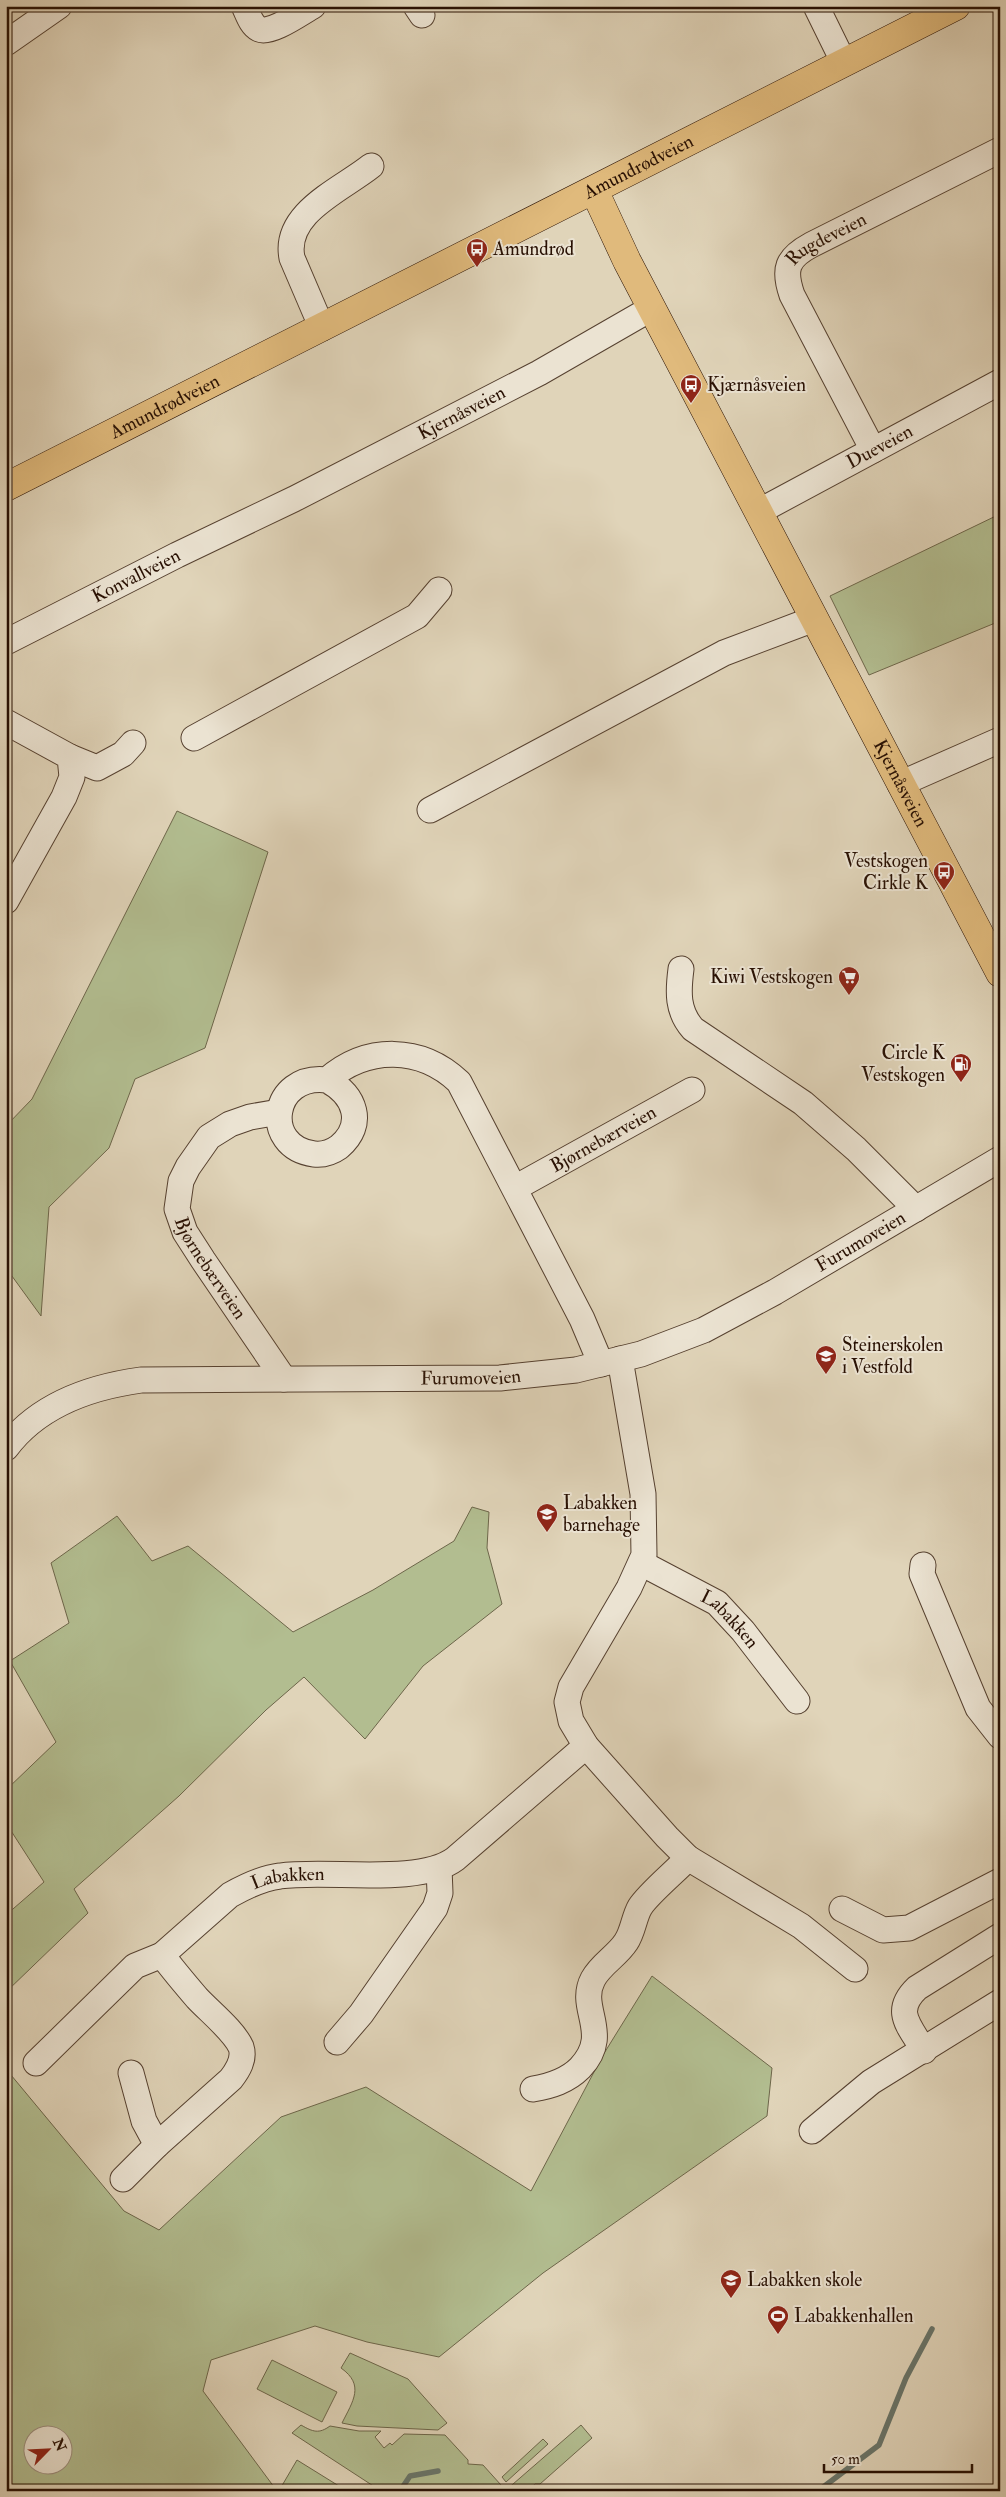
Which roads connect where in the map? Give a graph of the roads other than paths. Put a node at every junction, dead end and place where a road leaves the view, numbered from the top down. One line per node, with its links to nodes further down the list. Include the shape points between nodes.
1 (59, 6): 6 (street)
2 (244, 6): 3 (street, via 254,26 261,31 270,30)
3 (313, 6)
4 (816, 6): 7 (street)
5 (956, 6): 7 (main road, Amundrødveien)
6 (6, 43)
7 (844, 63): 10 (main road, Amundrødveien)
8 (1000, 150): 14 (street, Rugdeveien, via 797,252 788,268 792,295)
9 (371, 166): 12 (street, via 302,217 293,233 292,258)
10 (594, 190): 11 (main road, Kjernåsveien); 12 (main road, Amundrødveien)
11 (652, 308): 16 (street, Kjernåsveien, via 539,373); 17 (main road, Kjernåsveien)
12 (322, 328): 15 (main road, Amundrødveien)
13 (1000, 382): 14 (street, Dueveien)
14 (873, 450): 17 (street, Dueveien)
15 (6, 487)
16 (269, 512): 20 (street, Konvallveien, via 168,559)
17 (758, 512): 19 (main road, Kjernåsveien)
18 (439, 590): 22 (street, via 417,616)
19 (814, 619): 26 (main road, Kjernåsveien); 27 (street, via 724,653)
20 (6, 642)
21 (6, 722): 25 (street)
22 (194, 738)
23 (1000, 740): 26 (street)
24 (133, 743): 25 (street, via 123,754 97,768)
25 (70, 757): 28 (street, via 72,778 64,797)
26 (900, 784): 30 (main road, Kjernåsveien)
27 (430, 810)
28 (6, 901)
29 (681, 969): 36 (street, Furumoveien, via 680,1011 693,1029 803,1103)
30 (1000, 973)
31 (327, 1080): 33 (street, via 306,1080 296,1085 282,1101); 33 (street, via 350,1098 354,1113 353,1128 346,1141 334,1150 320,1154 296,1148 282,1132); 35 (street, via 342,1066 376,1055 412,1056 442,1068 459,1082 468,1096)
32 (692, 1090): 35 (street, Bjørnebærveien)
33 (279, 1112): 38 (street, Bjørnebærveien, via 230,1124 210,1137 181,1181 177,1208 185,1232 198,1253)
34 (1000, 1159): 36 (street, Furumoveien)
35 (515, 1188): 37 (street, via 582,1319)
36 (916, 1208): 37 (street, Furumoveien, via 704,1330)
37 (611, 1362): 38 (street, Furumoveien, via 552,1374 500,1378); 40 (street, via 643,1494 645,1541)
38 (284, 1379): 39 (street, Furumoveien, via 120,1383 59,1403 25,1428)
39 (6, 1448)
40 (641, 1563): 42 (street, Labakken, via 716,1603); 44 (street, via 572,1687 567,1702 571,1721)
41 (923, 1564): 43 (street, via 922,1574 978,1708)
42 (797, 1701)
43 (1000, 1736)
44 (586, 1746): 45 (street); 46 (street, Labakken, via 455,1859)
45 (688, 1858): 51 (street, via 801,1926); 57 (street, via 640,1906 627,1941 602,1965 592,1980 589,1992 595,2045 590,2057 566,2080)
46 (439, 1868): 50 (street, Labakken, via 396,1873 296,1874 264,1880 230,1895); 53 (street, via 440,1893 435,1908)
47 (1000, 1881): 48 (street, via 909,1928 883,1930)
48 (842, 1909)
49 (1000, 1936): 54 (street, via 906,1998 903,2010 907,2024)
50 (162, 1955): 55 (street, Labakken, via 135,1966); 59 (street, via 241,2047 242,2058 231,2079)
51 (854, 1969)
52 (1000, 2002): 54 (street)
53 (337, 2042)
54 (924, 2051): 58 (street, via 871,2082)
55 (36, 2063)
56 (131, 2073): 59 (street, via 144,2121)
57 (532, 2088)
58 (812, 2131)
59 (157, 2145): 60 (street)
60 (123, 2179)

